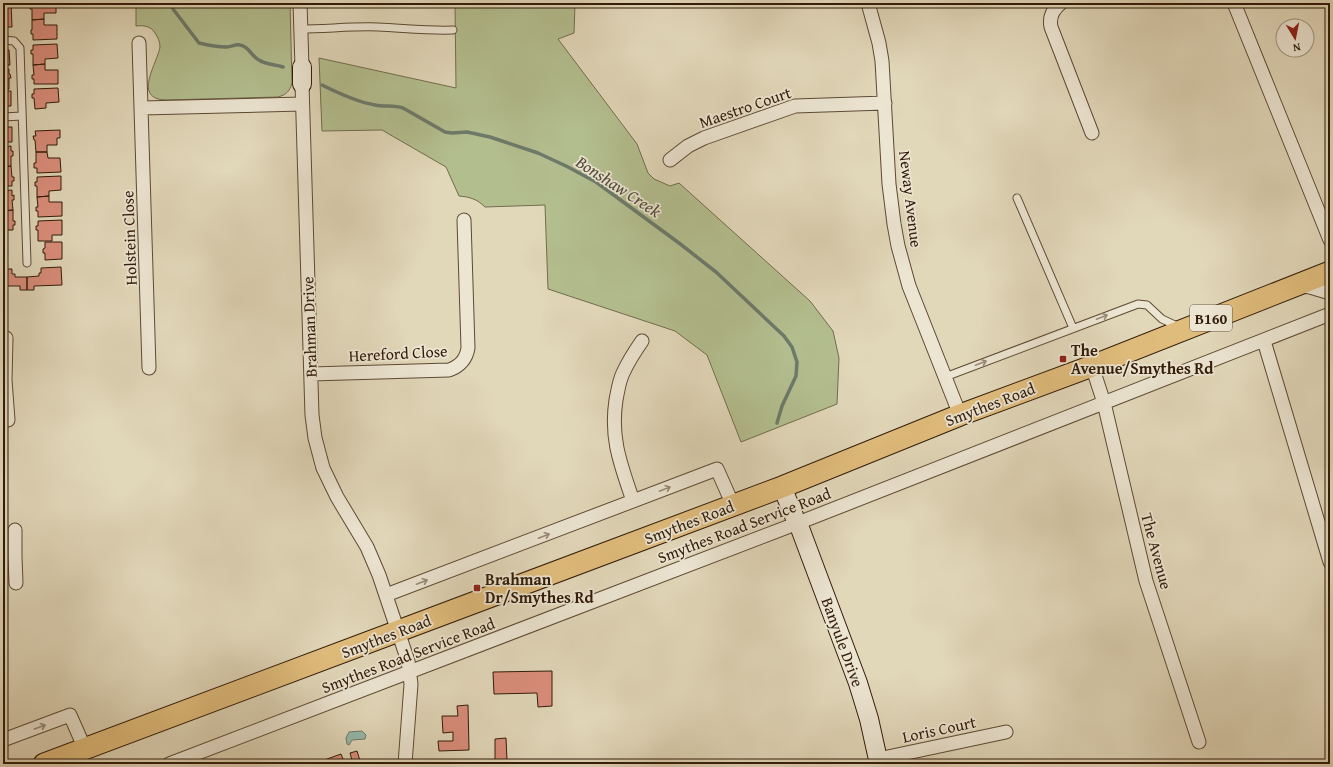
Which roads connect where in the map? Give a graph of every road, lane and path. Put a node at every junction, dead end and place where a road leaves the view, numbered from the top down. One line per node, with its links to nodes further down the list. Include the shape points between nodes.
1 (300, 3): 5 (street, Brahman Drive)
2 (868, 3): 9 (street, Neway Avenue, via 879,43)
3 (1061, 3): 14 (street, via 1052,12 1051,27)
4 (1234, 3): 18 (street)
5 (301, 29): 6 (lane, via 378,27); 10 (street, Brahman Drive)
6 (453, 30)
7 (3, 40): 12 (lane, via 14,41 20,48)
8 (139, 43): 11 (street, Holstein Close)
9 (885, 103): 15 (street, Maestro Court, via 795,106 704,138 684,148); 32 (street, Neway Avenue, via 891,206 898,246 909,286)
10 (302, 104): 11 (street); 31 (street, Brahman Drive)
11 (142, 108): 30 (street, Holstein Close)
12 (22, 116): 13 (lane); 19 (lane)
13 (3, 117)
14 (1092, 133)
15 (670, 160)
16 (1017, 198): 24 (lane)
17 (464, 220): 31 (street, Hereford Close, via 468,348 467,356 461,363 443,370)
18 (1330, 240)
19 (27, 263)
20 (1330, 272): 21 (main road, Smythes Road / B160)
21 (1291, 287): 22 (street, via 1310,286); 25 (main road, Smythes Road / B160)
22 (1330, 293)
23 (1330, 314): 27 (street, Smythes Road Service Road)
24 (1073, 328): 25 (lane, one-way to 25, via 1140,303 1166,322); 32 (lane, one-way to 24)
25 (1183, 329): 29 (main road, Smythes Road / B160)
26 (6, 338): 33 (street)
27 (1264, 340): 34 (street, Smythes Road Service Road); 43 (street)
28 (642, 341): 38 (street, via 620,379 614,415 617,451)
29 (1092, 366): 34 (street, The Avenue); 35 (main road, Smythes Road / B160)
30 (149, 368)
31 (311, 374): 45 (street, Brahman Drive, via 312,415 323,468 367,547)
32 (944, 377): 35 (street, Neway Avenue)
33 (4, 380): 36 (street)
34 (1104, 403): 40 (street, Smythes Road Service Road); 50 (street, The Avenue, via 1146,581)
35 (960, 415): 37 (main road, Smythes Road / B160)
36 (8, 420)
37 (782, 487): 39 (main road, Smythes Road / B160); 40 (street, Banyule Drive)
38 (633, 501): 39 (street, Smythes Road Service Road, one-way to 39, via 717,470); 45 (street, Smythes Road Service Road, one-way to 38)
39 (733, 505): 46 (main road, Smythes Road / B160)
40 (798, 523): 47 (street, Smythes Road Service Road); 52 (street, Banyule Drive, via 858,683)
41 (15, 530): 42 (street)
42 (9, 557): 44 (street)
43 (1330, 562)
44 (16, 583)
45 (386, 596): 46 (street, Brahman Drive)
46 (398, 632): 47 (street, Brahman Drive); 51 (main road, Smythes Road / B160)
47 (410, 672): 54 (street, Smythes Road Service Road); 55 (street, Brahman Drive)
48 (1006, 732): 52 (street, Loris Court)
49 (3, 740): 51 (street, one-way to 51, via 70,715)
50 (1199, 742)
51 (85, 749): 53 (main road, Smythes Road / B160)
52 (879, 761)
53 (44, 764)
54 (169, 764)
55 (405, 764)

